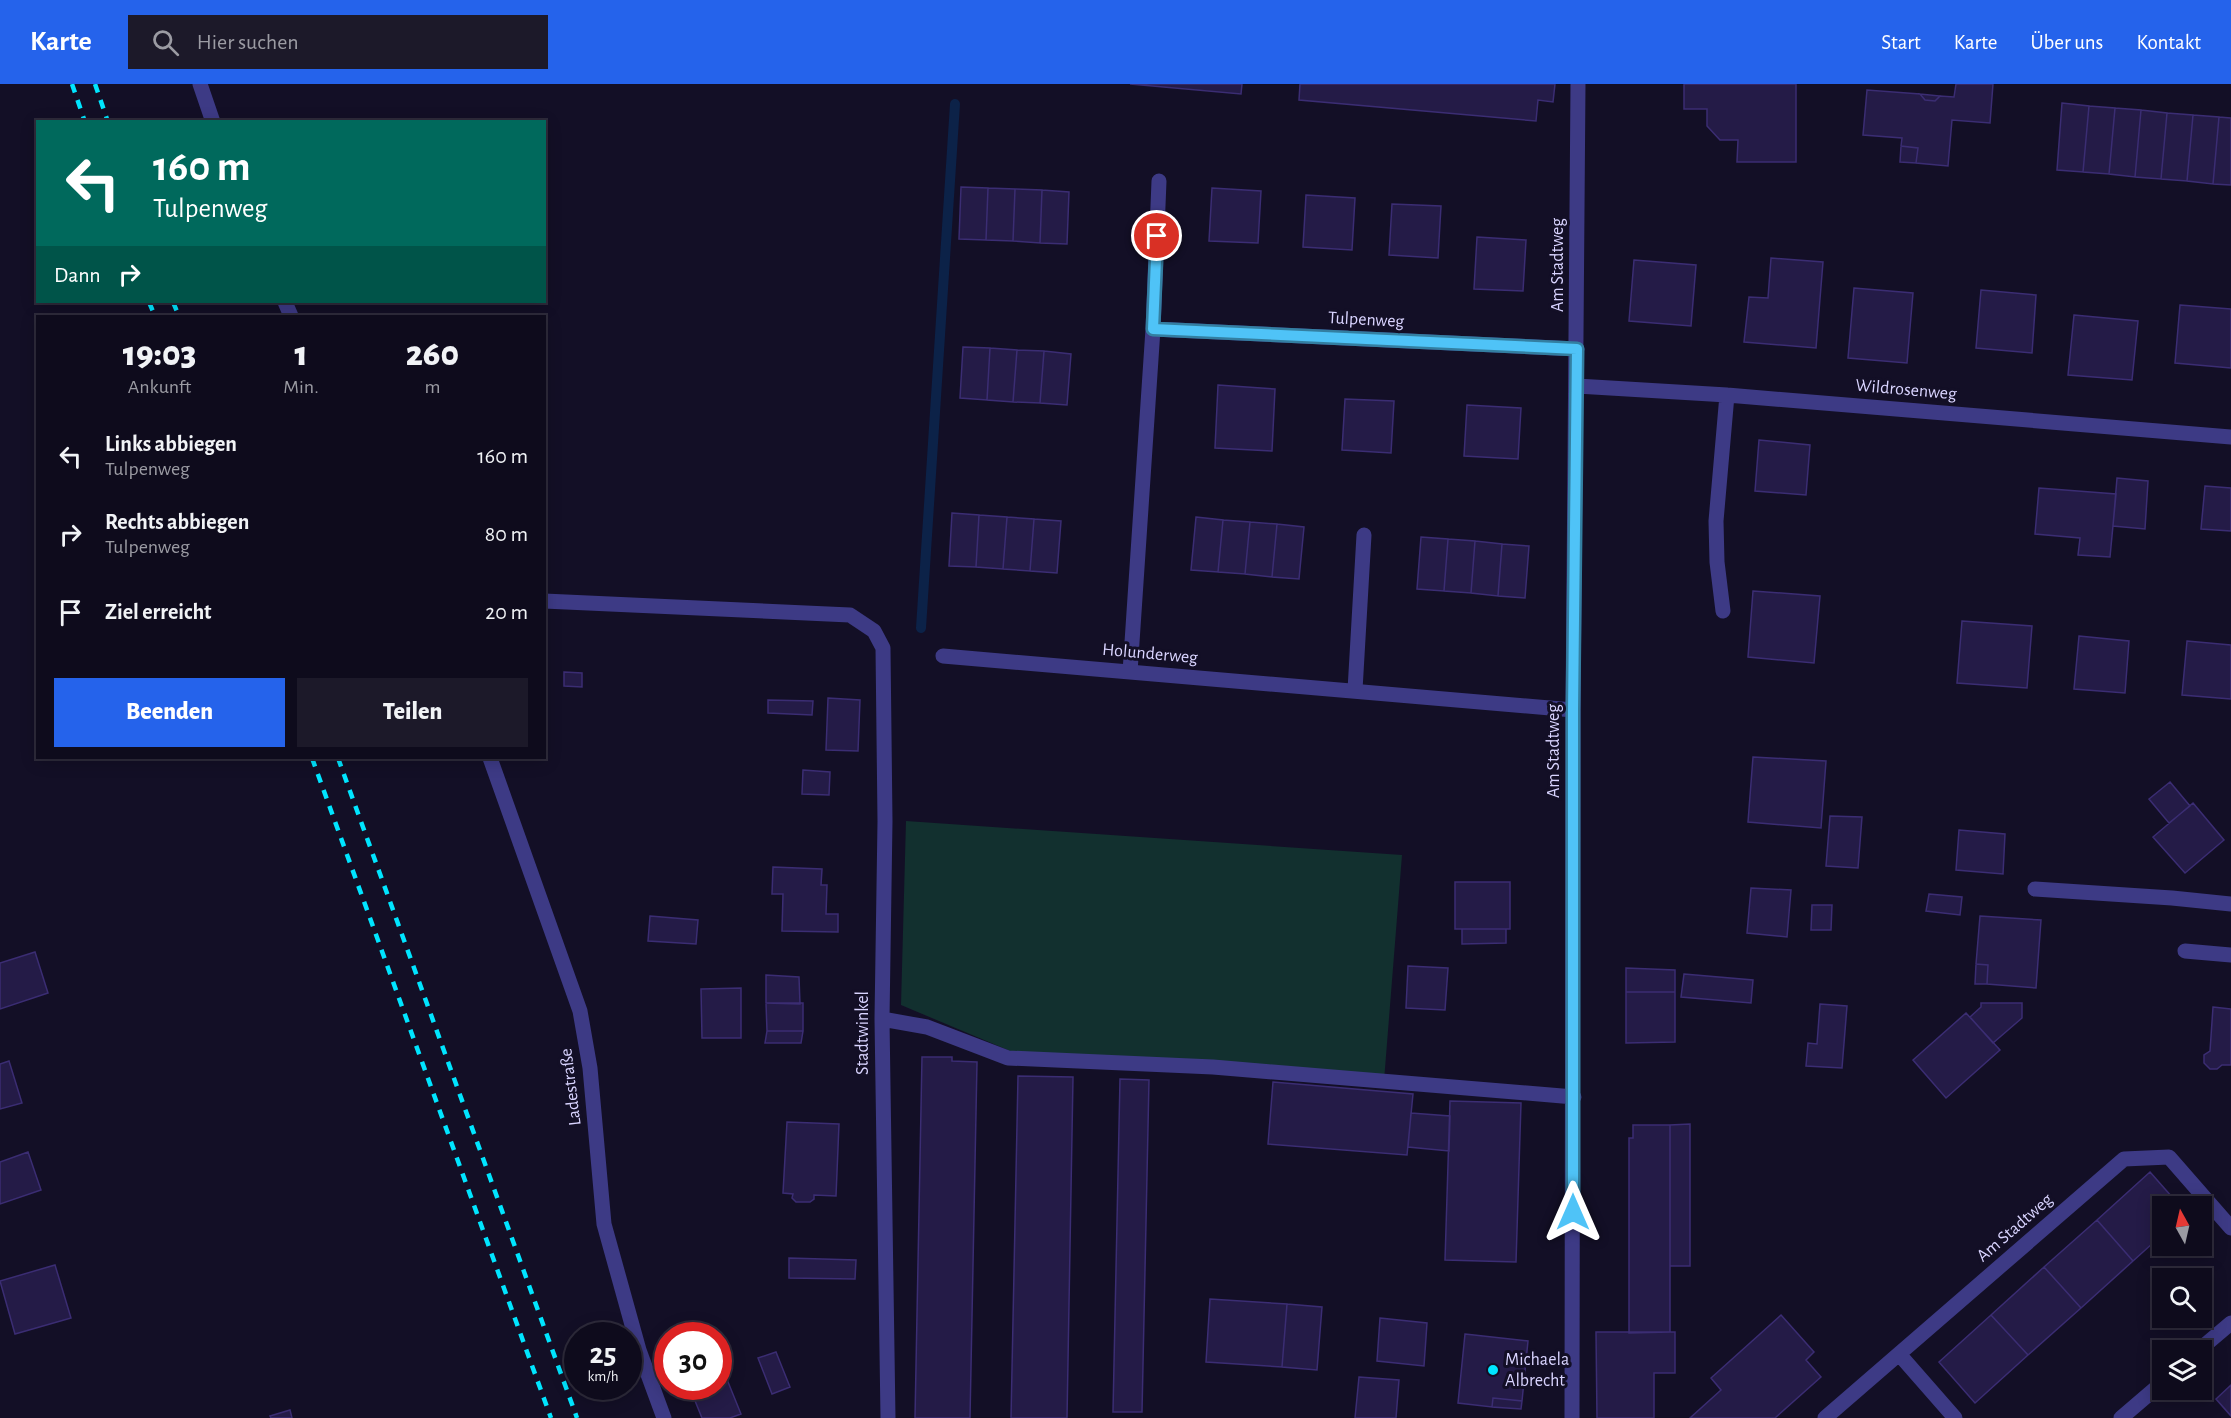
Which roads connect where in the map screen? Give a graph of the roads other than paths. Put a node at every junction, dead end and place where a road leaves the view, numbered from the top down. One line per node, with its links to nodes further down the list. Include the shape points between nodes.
1 (200, 84): 3 (street)
2 (1578, 84): 6 (street, Am Stadtweg)
3 (212, 120)
4 (1159, 181): 5 (street)
5 (1153, 329): 6 (street, Tulpenweg); 14 (street)
6 (1577, 349): 7 (street, Am Stadtweg)
7 (1577, 386): 8 (street, Wildrosenweg); 16 (street, Am Stadtweg)
8 (1727, 395): 9 (street, Wildrosenweg); 12 (street, via 1716,521 1716,562)
9 (2231, 436)
10 (1364, 535): 15 (street)
11 (546, 601): 22 (street, Stadtwinkel, via 850,615 874,631 883,648)
12 (1723, 611)
13 (943, 656): 14 (street, Holunderweg)
14 (1130, 672): 15 (street, Holunderweg)
15 (1355, 690): 16 (street, Holunderweg)
16 (1573, 710): 23 (street, Am Stadtweg)
17 (490, 759): 29 (street, Ladestraße, via 580,1011 590,1068 604,1224 639,1350)
18 (2035, 889): 19 (street)
19 (2231, 904)
20 (2185, 951): 21 (street)
21 (2231, 956)
22 (882, 1019): 23 (street, via 927,1027 1008,1058 1213,1067); 30 (street, Stadtwinkel)
23 (1574, 1097): 31 (street, Am Stadtweg)
24 (2231, 1228): 27 (street, Am Stadtweg, via 2169,1157 2124,1159)
25 (2231, 1323): 26 (street)
26 (2211, 1340)
27 (1899, 1354): 32 (street, Am Stadtweg); 33 (street)
28 (2152, 1391): 34 (street)
29 (664, 1418)
30 (888, 1418)
31 (1572, 1418)
32 (1825, 1418)
33 (1955, 1418)
34 (2121, 1418)

